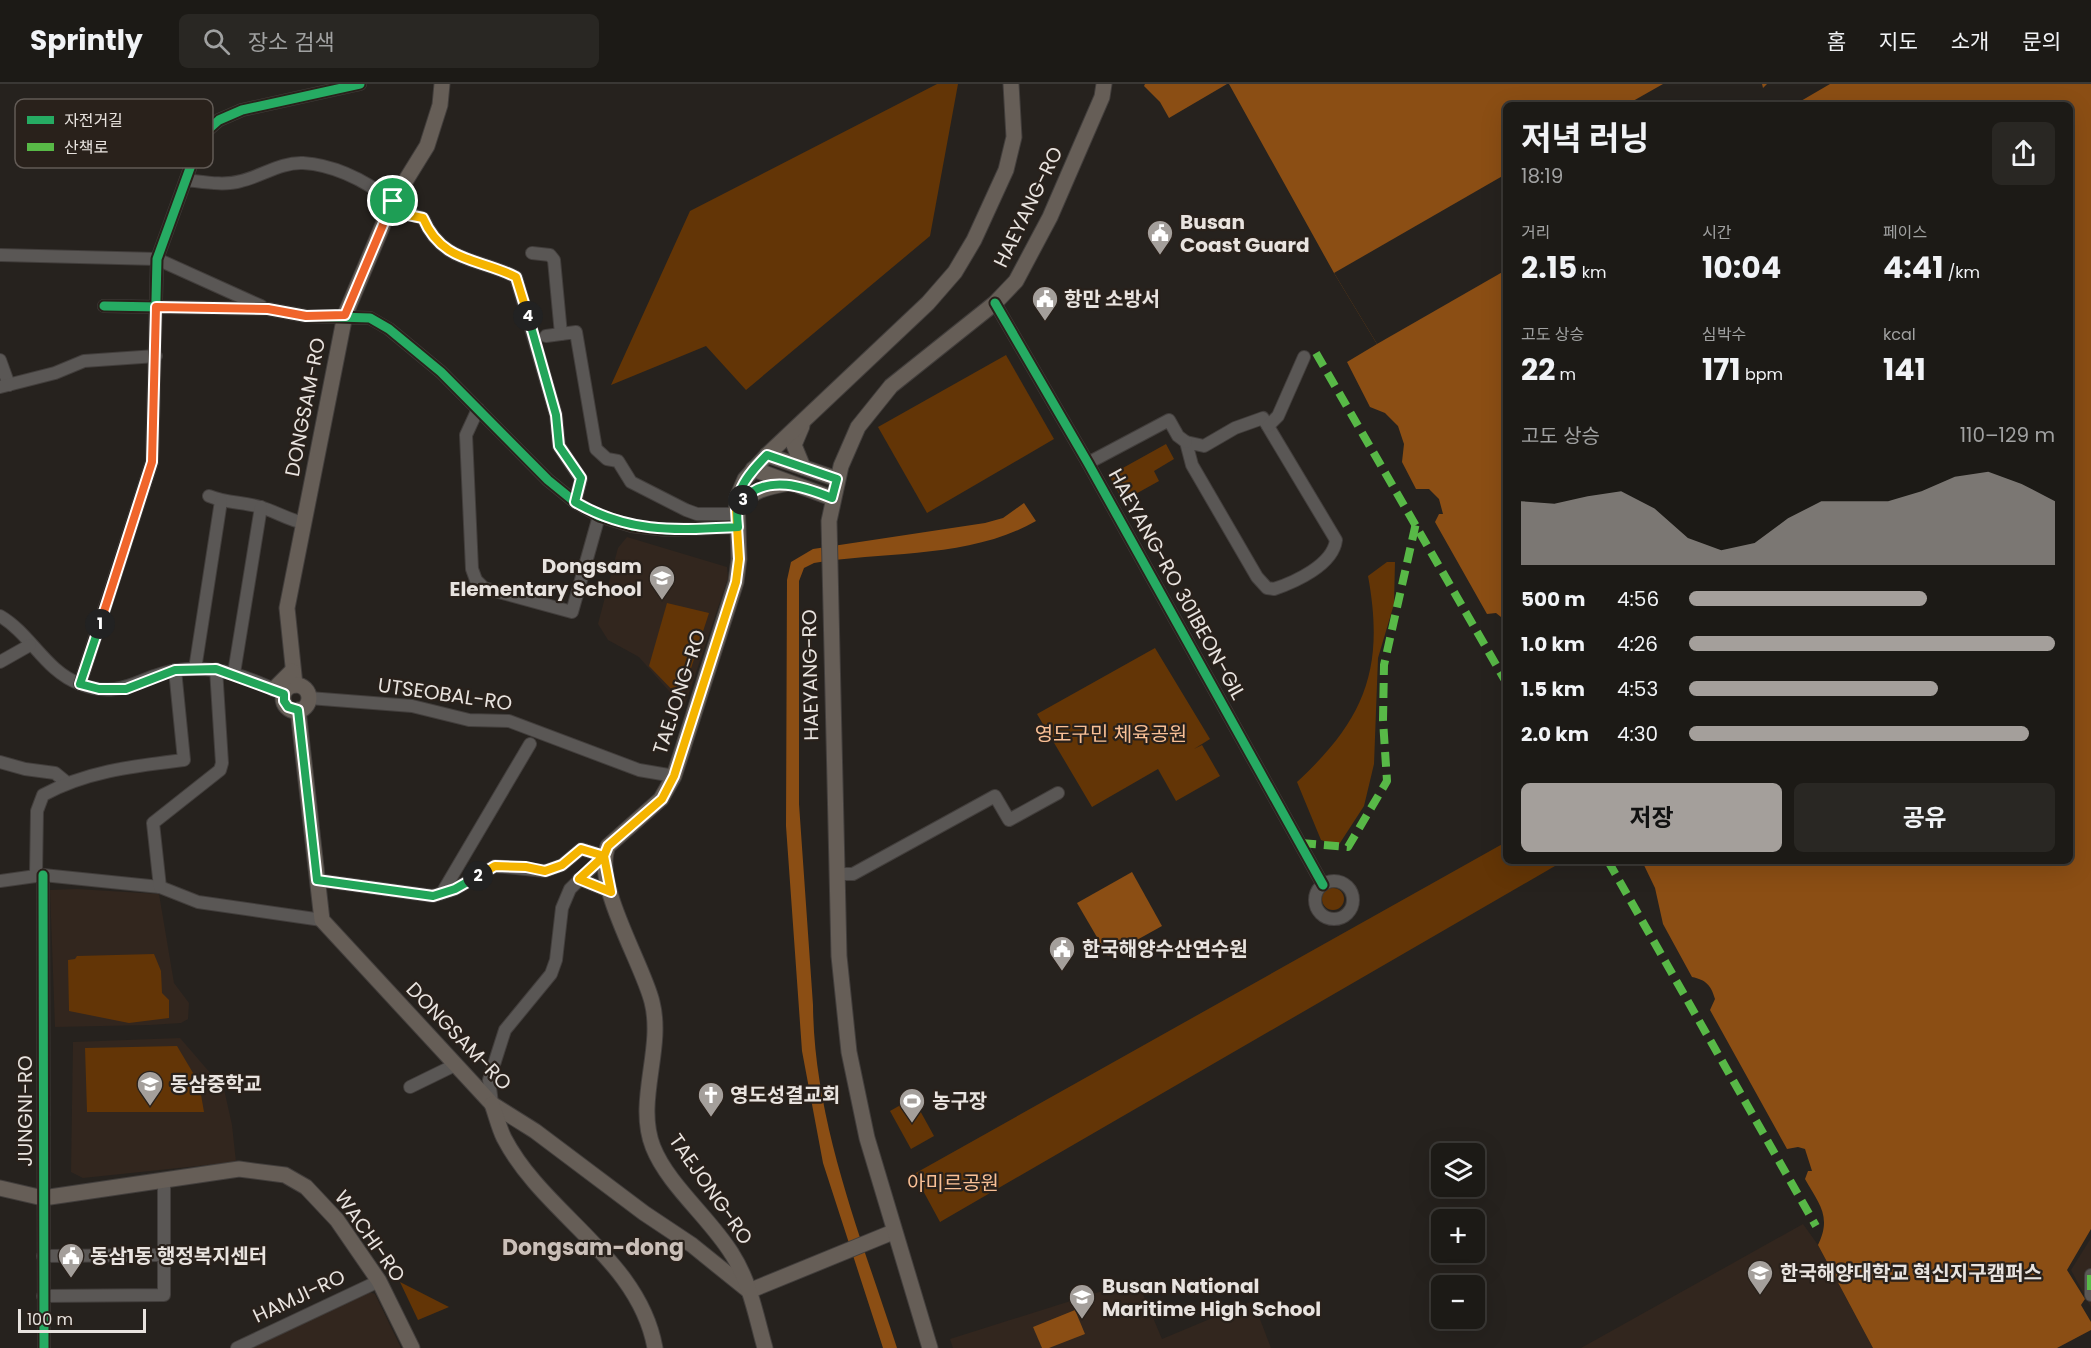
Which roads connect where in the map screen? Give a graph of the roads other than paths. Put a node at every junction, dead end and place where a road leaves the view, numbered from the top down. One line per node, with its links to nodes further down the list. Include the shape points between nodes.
1 (360, 84): 5 (street, via 242,110)
2 (442, 84): 8 (main road, DONGSAM-RO, via 427,146)
3 (1011, 84): 24 (main road, TAEJONG-RO, via 1014,137 1006,170 955,272 921,311)
4 (1104, 84): 12 (main road, HAEYANG-RO, via 1102,97 1030,257 1016,281)
5 (213, 125)
6 (190, 168): 7 (street)
7 (186, 180): 8 (street, via 241,181 303,163 349,173); 11 (street)
8 (393, 201): 16 (main road, DONGSAM-RO); 36 (street, via 408,215 423,218 442,246 476,264 500,268 516,277 556,415 559,446 581,478)
9 (532, 253): 17 (street, via 550,255 554,260)
10 (0, 255): 11 (street)
11 (157, 259): 14 (street); 15 (street)
12 (994, 303): 29 (street, HAEYANG-RO 301BEON-GIL); 33 (main road, HAEYANG-RO, via 891,387 858,427)
13 (104, 306): 14 (street)
14 (156, 307): 15 (street); 19 (street)
15 (268, 309): 16 (street, via 306,316)
16 (345, 315): 23 (street, via 370,318 389,329 441,372); 40 (main road, DONGSAM-RO)
17 (561, 334): 18 (street); 39 (street, via 576,332 600,454 618,461 631,482 686,510)
18 (546, 336)
19 (156, 356): 22 (street, via 84,361); 48 (street, via 150,470)
20 (1305, 357): 25 (street, via 1278,416)
21 (0, 360): 22 (street)
22 (5, 386)
23 (478, 410): 36 (street); 38 (street, via 466,435 466,446 472,569 484,588 572,612)
24 (804, 422): 28 (main road, TAEJONG-RO); 31 (main road, via 794,445)
25 (1268, 426): 27 (street, via 1263,418); 30 (street, via 1336,540 1335,548 1322,564 1282,587 1274,589 1262,584)
26 (1186, 442): 27 (street); 29 (street, via 1169,420); 30 (street)
27 (1204, 446): 30 (street)
28 (767, 455): 31 (main road); 32 (main road, TAEJONG-RO)
29 (1088, 463): 63 (street, HAEYANG-RO 301BEON-GIL)
30 (1192, 465)
31 (802, 467): 33 (main road)
32 (753, 469): 34 (main road); 39 (main road, TAEJONG-RO, via 737,498)
33 (837, 479): 35 (main road, HAEYANG-RO)
34 (793, 483): 35 (main road); 39 (main road, via 746,496)
35 (832, 498): 58 (main road, HAEYANG-RO, via 829,521)
36 (575, 502): 38 (street)
37 (261, 507): 40 (street, via 284,519); 44 (street, via 215,498); 47 (street)
38 (599, 516): 39 (street, via 632,526 667,530)
39 (737, 517): 54 (main road, TAEJONG-RO, via 736,582)
40 (304, 523): 49 (main road, DONGSAM-RO, via 287,608)
41 (0, 616): 42 (street)
42 (30, 645): 43 (street); 48 (street, via 52,668)
43 (0, 662)
44 (195, 669): 45 (street); 46 (street)
45 (216, 669): 47 (street); 64 (street, via 222,763 220,770 153,823)
46 (175, 670): 48 (street, via 126,689); 55 (street, via 184,760 135,764)
47 (234, 673): 49 (street)
48 (80, 684)
49 (286, 685): 50 (main road, via 305,688); 51 (main road, via 284,701)
50 (309, 698): 51 (main road, via 305,707); 54 (street, UTSEOBAL-RO, via 402,705 469,720 509,721 639,770)
51 (298, 710): 61 (main road)
52 (530, 744): 66 (street)
53 (0, 762): 55 (street, via 55,772)
54 (674, 776): 57 (main road, TAEJONG-RO, via 662,799 608,846)
55 (66, 783): 59 (street, JUNGNI-RO, via 39,800)
56 (1058, 793): 58 (street, via 1009,820 994,796 853,874)
57 (604, 856): 60 (street); 65 (main road, TAEJONG-RO); 66 (street, via 581,849 562,865 545,871 495,866)
58 (837, 874): 74 (main road, HAEYANG-RO, via 839,956 849,1052 867,1138)
59 (40, 875): 62 (street); 64 (street); 73 (street, JUNGNI-RO)
60 (579, 879): 65 (street); 70 (street, via 564,900 551,974 505,1030 489,1080)
61 (317, 880): 66 (street, via 433,896); 67 (main road)
62 (0, 881)
63 (1323, 885)
64 (160, 887): 67 (street, via 198,902)
65 (611, 892): 79 (main road, TAEJONG-RO, via 653,1003 647,1122 652,1143 660,1160 733,1255)
66 (442, 893)
67 (322, 920): 68 (main road, DONGSAM-RO)
68 (455, 1065): 69 (street); 70 (main road, DONGSAM-RO)
69 (410, 1087)
70 (492, 1104): 79 (main road, DONGSAM-RO, via 692,1245); 85 (main road, via 504,1138 529,1173 620,1272 645,1319)
71 (164, 1181): 73 (main road, WACHI-RO); 75 (street); 78 (main road, WACHI-RO, via 239,1169 270,1172 297,1181 325,1205)
72 (0, 1188): 73 (main road, WACHI-RO)
73 (43, 1198): 76 (street, JUNGNI-RO)
74 (894, 1232): 79 (main road); 87 (main road, HAEYANG-RO)
75 (164, 1255): 76 (street); 81 (street, via 164,1295)
76 (43, 1256): 81 (street, JUNGNI-RO)
77 (2091, 1275): 80 (street)
78 (380, 1281): 83 (street, HAMJI-RO); 84 (main road, WACHI-RO)
79 (749, 1291): 86 (main road, TAEJONG-RO)
80 (2091, 1295)
81 (43, 1296): 82 (street, JUNGNI-RO)
82 (44, 1348)
83 (237, 1348)
84 (412, 1348)
85 (655, 1348)
86 (765, 1348)
87 (930, 1348)

